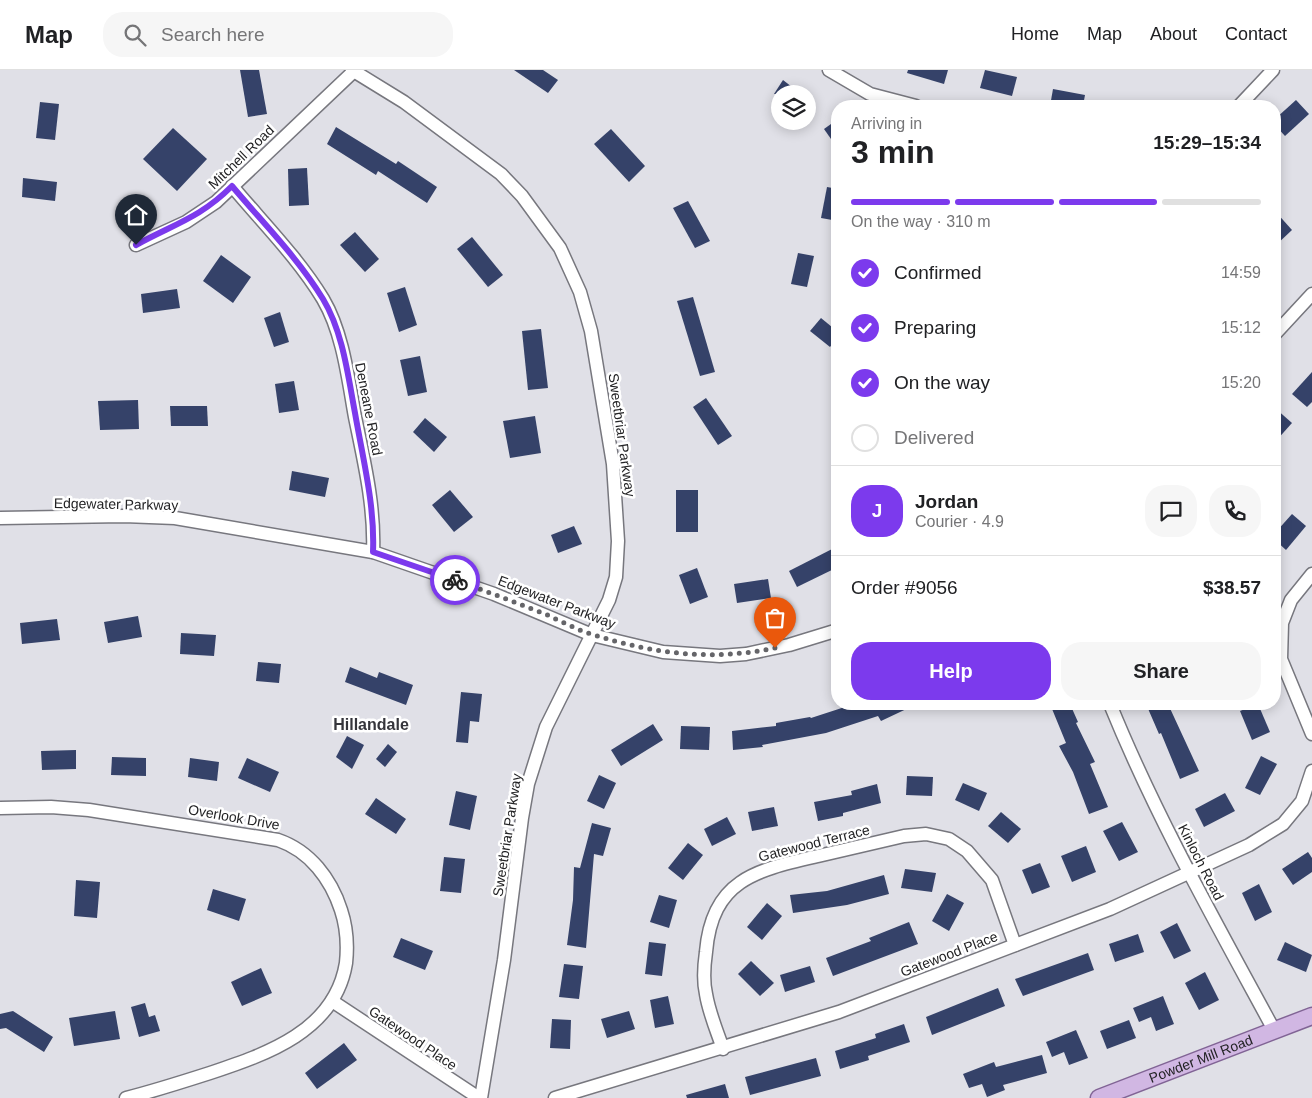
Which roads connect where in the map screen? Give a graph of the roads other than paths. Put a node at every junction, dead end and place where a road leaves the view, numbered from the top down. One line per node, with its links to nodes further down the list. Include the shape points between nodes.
1 (829, 70): 4 (street, via 870,94)
2 (1272, 70): 5 (street)
3 (353, 71): 6 (street, Mitchell Road); 14 (street, Sweetbriar Parkway, via 404,102 501,174 522,196 560,248 573,275 591,331 616,494 616,577)
4 (893, 100)
5 (1244, 100)
6 (232, 186): 7 (street, Mitchell Road, via 216,202 186,222); 11 (street, Deneane Road, via 301,268 334,323 348,374 365,469 374,528)
7 (136, 245)
8 (1312, 294): 9 (street)
9 (1281, 328)
10 (0, 518): 11 (street, Edgewater Parkway, via 175,518)
11 (373, 552): 14 (street, Edgewater Parkway, via 494,594)
12 (1312, 574): 16 (street, via 1291,600 1282,624 1282,659)
13 (831, 632): 14 (street, Edgewater Parkway, via 789,645 720,656 663,652)
14 (592, 635): 27 (street, Sweetbriar Parkway, via 546,727 528,784 504,960)
15 (1112, 710): 19 (street, Kinloch Road, via 1137,769)
16 (1312, 734)
17 (1312, 771): 19 (street, Gatewood Place, via 1302,801 1283,824 1249,845)
18 (0, 808): 21 (street, Overlook Drive, via 89,810 239,832 292,844 319,868 333,891 347,927 348,950 344,972)
19 (1189, 873): 20 (street, Gatewood Place, via 1110,909); 24 (street, Kinloch Road)
20 (1015, 945): 25 (street, Gatewood Place, via 840,1012); 25 (street, Gatewood Terrace, via 992,880 967,851 949,840 926,834 904,836 768,867 731,889 719,906 707,934 705,993)
21 (332, 1001): 26 (street, Overlook Drive, via 308,1028 271,1051); 27 (street, Gatewood Place)
22 (1312, 1012): 24 (main road, Powder Mill Road)
23 (1312, 1016): 24 (main road, Powder Mill Road)
24 (1274, 1030): 29 (main road, Powder Mill Road)
25 (723, 1049): 28 (street, Gatewood Place)
26 (126, 1098)
27 (480, 1098)
28 (554, 1098)
29 (1099, 1098)

